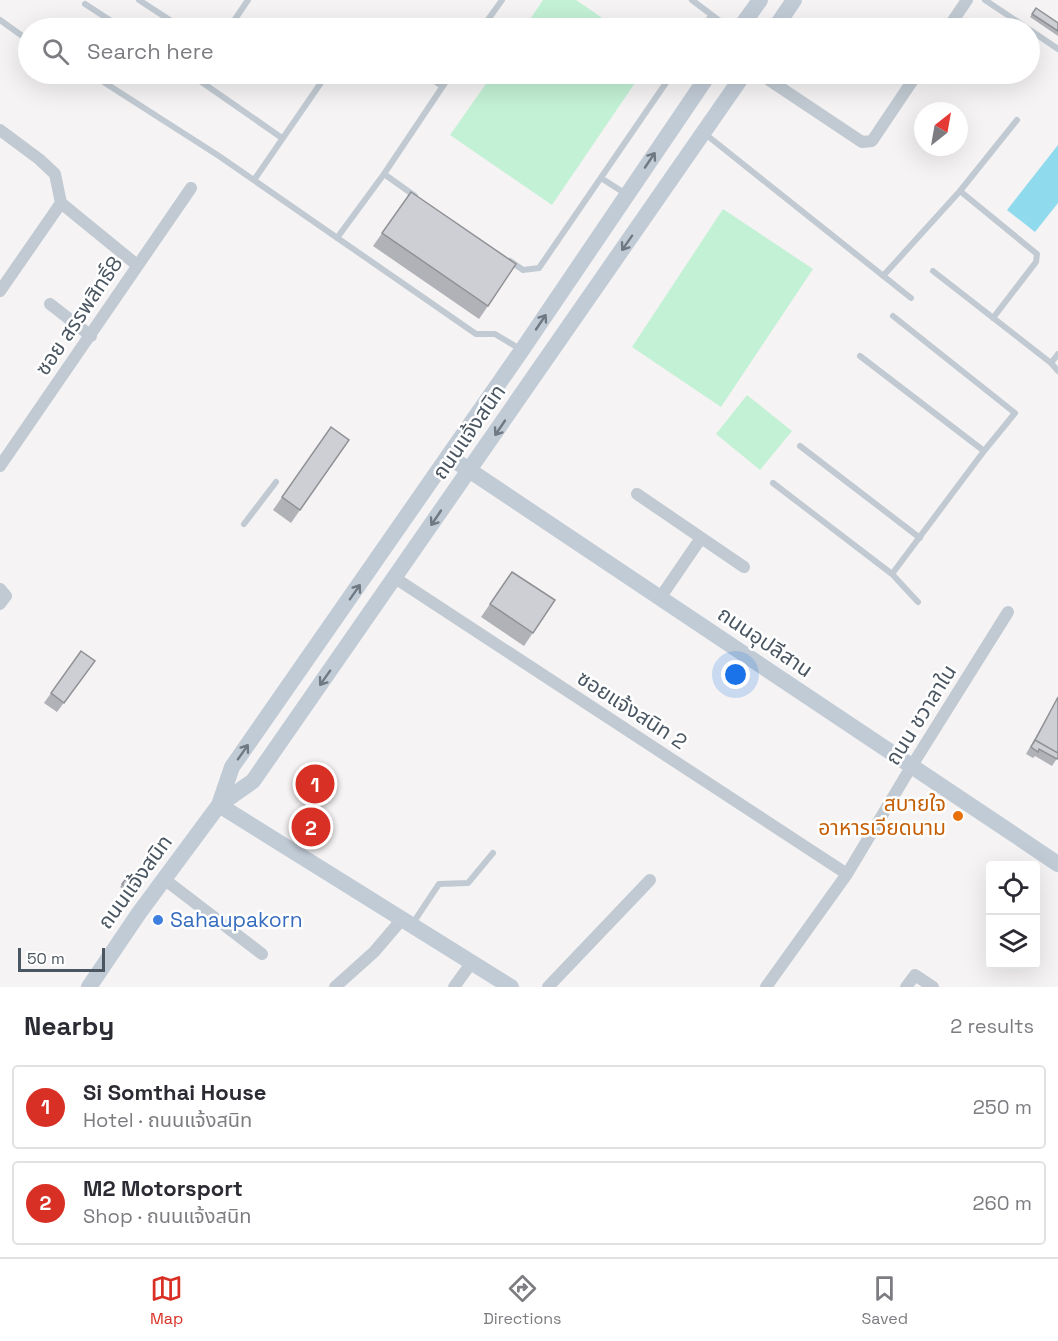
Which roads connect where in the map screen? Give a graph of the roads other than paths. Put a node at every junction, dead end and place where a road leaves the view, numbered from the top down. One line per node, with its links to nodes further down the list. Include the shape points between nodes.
1 (139, 0): 12 (lane)
2 (248, 0): 13 (lane)
3 (502, 0): 14 (lane)
4 (692, 0): 10 (lane)
5 (794, 0): 18 (main road)
6 (967, 0): 19 (street)
7 (984, 0): 20 (lane)
8 (758, 3): 16 (main road); 17 (main road)
9 (85, 4): 11 (lane)
10 (711, 16): 15 (lane)
11 (107, 18)
12 (167, 18)
13 (236, 18)
14 (489, 18)
15 (714, 18)
16 (747, 18)
17 (771, 18)
18 (782, 18)
19 (955, 18)
20 (1011, 18)
21 (0, 20): 22 (lane)
22 (18, 33)
23 (1040, 37): 24 (lane)
24 (1058, 49)
25 (107, 84): 41 (lane)
26 (209, 84): 38 (lane)
27 (320, 84): 38 (lane)
28 (439, 84): 34 (lane)
29 (665, 84): 40 (lane)
30 (702, 84): 44 (main road, ถนนแจ้งสนิท, one-way to 30)
31 (737, 84): 37 (main road, ถนนแจ้งสนิท)
32 (775, 84): 33 (street, via 862,142 872,141)
33 (910, 84)
34 (442, 86): 39 (lane)
35 (1017, 120): 43 (lane)
36 (0, 130): 46 (street, via 55,174)
37 (703, 132): 51 (lane); 67 (main road, ถนนแจ้งสนิท, one-way to 67)
38 (282, 138): 41 (lane)
39 (384, 174): 45 (lane); 47 (lane)
40 (601, 178): 44 (lane); 48 (lane, via 539,268 523,270)
41 (254, 180): 47 (lane)
42 (191, 188): 49 (street, ซอย สรรพสิทธิ์8)
43 (960, 191): 51 (lane); 56 (lane, via 1037,254 1036,262)
44 (627, 194): 58 (main road, ถนนแจ้งสนิท, one-way to 44)
45 (421, 200)
46 (61, 204): 49 (street); 52 (street)
47 (337, 238): 58 (lane, via 476,334 495,334)
48 (504, 257)
49 (137, 265): 57 (street, ซอย สรรพสิทธิ์8)
50 (933, 272): 56 (lane)
51 (883, 276): 53 (lane)
52 (0, 291)
53 (911, 298)
54 (51, 304): 57 (street)
55 (893, 316): 64 (lane, via 1015,413)
56 (993, 318): 61 (lane)
57 (91, 336): 66 (street, ซอย สรรพสิทธิ์8)
58 (522, 351): 65 (main road, ถนนแจ้งสนิท)
59 (1058, 354): 61 (lane)
60 (860, 356): 64 (lane)
61 (1051, 363): 62 (lane)
62 (1058, 371)
63 (800, 446): 73 (lane)
64 (984, 452): 73 (lane)
65 (448, 456): 67 (main road, ถนนอุปลีสาน); 83 (main road, ถนนแจ้งสนิท, one-way to 65, via 232,767)
66 (0, 466)
67 (470, 470): 76 (main road, ถนนแจ้งสนิท, one-way to 76); 78 (main road, ถนนอุปลีสาน)
68 (276, 482): 71 (lane)
69 (773, 483): 75 (lane)
70 (637, 494): 72 (street)
71 (244, 524)
72 (701, 538): 74 (street); 78 (street)
73 (920, 538): 75 (lane)
74 (744, 567)
75 (892, 574): 79 (lane)
76 (395, 578): 83 (main road, ถนนแจ้งสนิท, one-way to 83, via 253,781); 86 (street, ซอยแจ้งสนิท 2)
77 (0, 589): 80 (street, via 6,596)
78 (660, 598): 82 (main road, ถนนอุปลีสาน)
79 (918, 602)
80 (0, 604)
81 (1008, 612): 82 (street, ถนน ชวาลาใน)
82 (911, 767): 85 (main road, ถนนอุปลีสาน); 86 (street, ถนน ชวาลาใน)
83 (219, 805): 87 (main road, ถนนแจ้งสนิท); 89 (main road)
84 (493, 853): 89 (lane, via 468,883 439,884)
85 (1058, 864)
86 (847, 874): 97 (street, ถนน ชวาลาใน)
87 (164, 879): 90 (street); 93 (main road, ถนนแจ้งสนิท)
88 (650, 880): 96 (street)
89 (407, 921): 91 (main road); 94 (street)
90 (262, 954)
91 (472, 962): 92 (main road); 95 (street)
92 (507, 986)
93 (89, 987)
94 (335, 987)
95 (454, 987)
96 (548, 987)
97 (766, 987)
98 (906, 987): 99 (street, via 915,975)
99 (933, 987)

